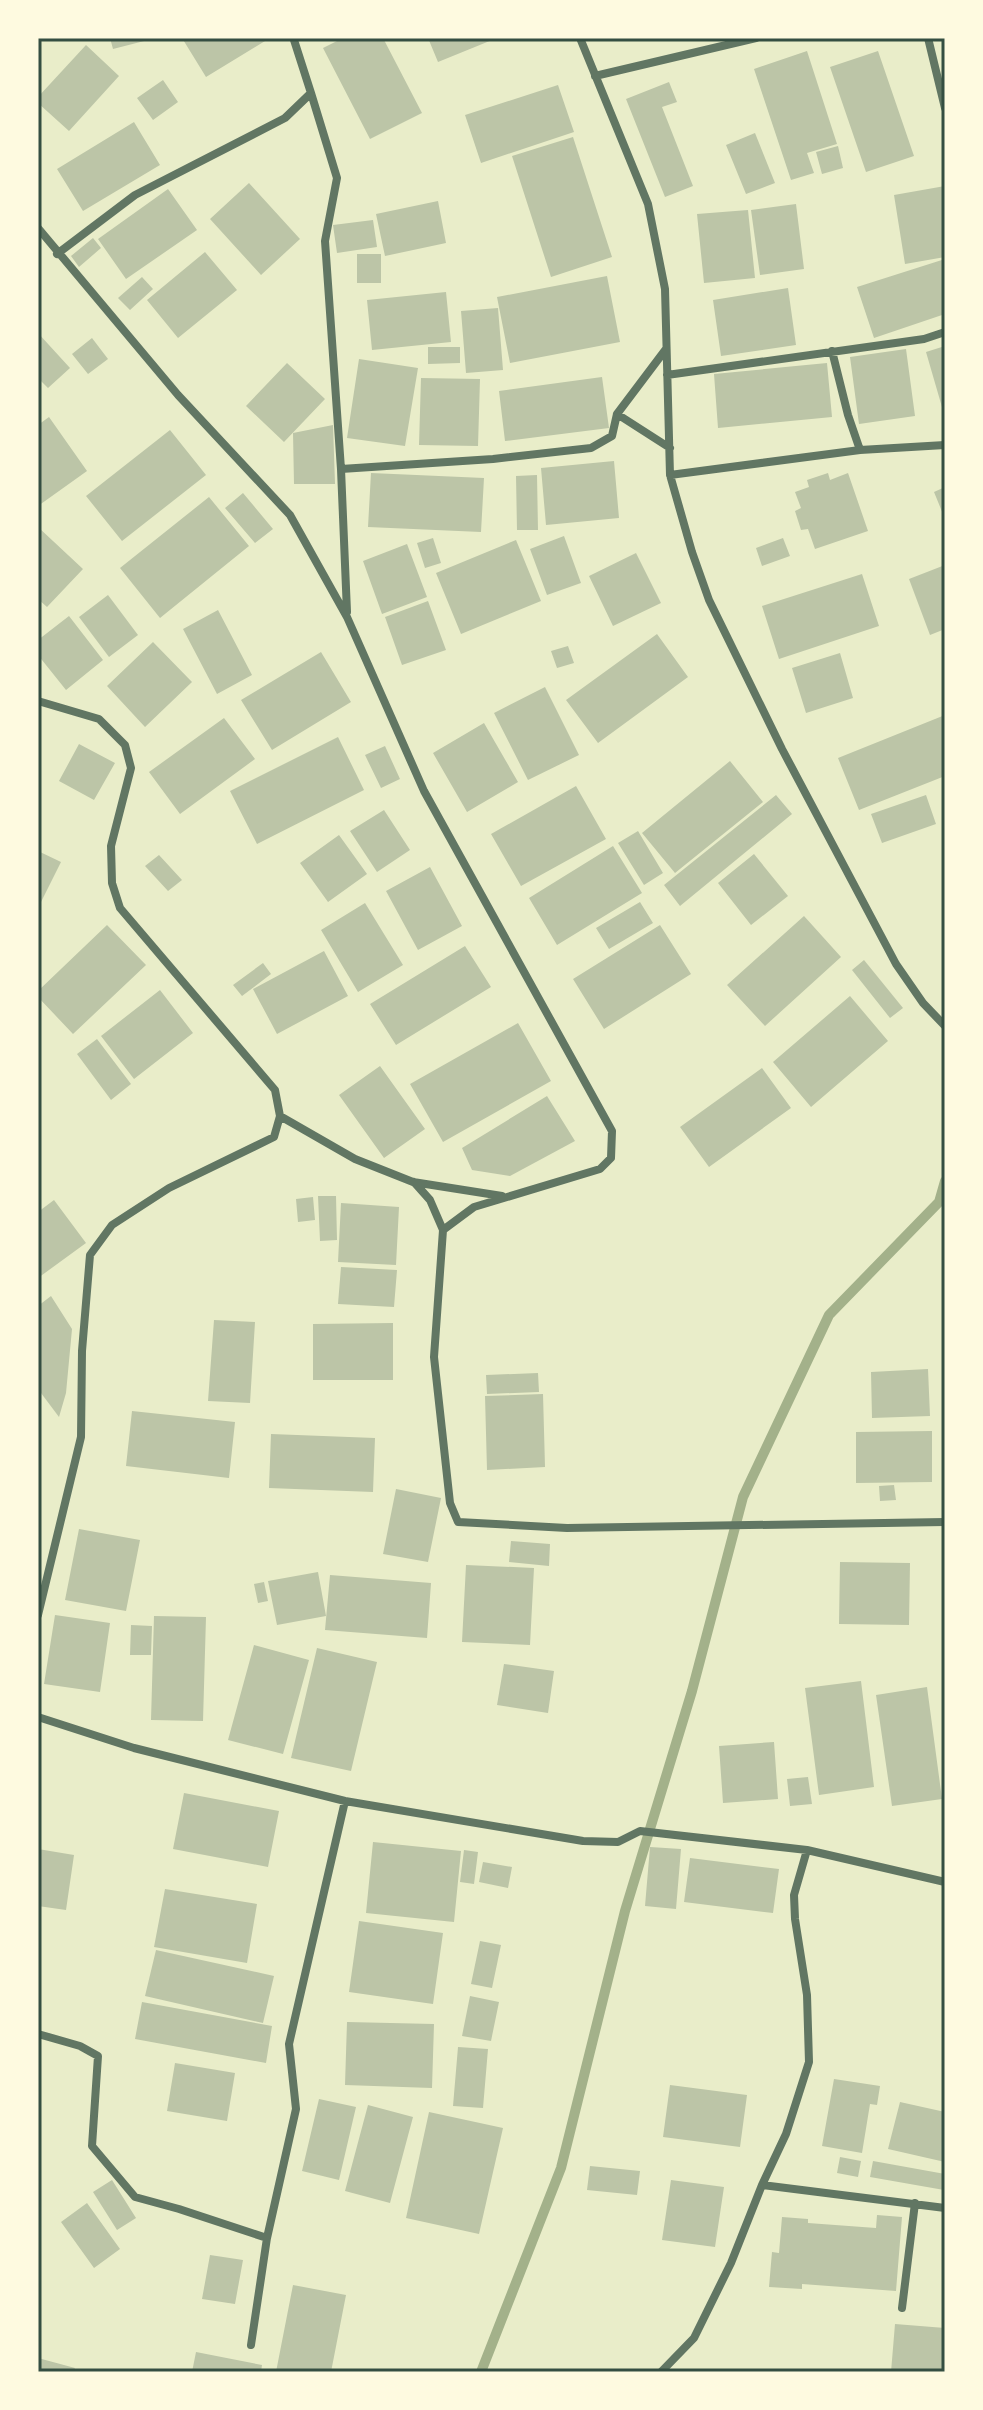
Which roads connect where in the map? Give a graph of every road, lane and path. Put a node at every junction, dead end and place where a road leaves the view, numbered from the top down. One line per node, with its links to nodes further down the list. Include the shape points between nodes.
1 (297, 38): 6 (street)
2 (580, 38): 5 (street)
3 (756, 38): 5 (street)
4 (928, 38): 7 (street)
5 (595, 76): 11 (street, via 648,204 665,289)
6 (311, 93): 9 (street, via 285,118 135,195); 18 (street, via 337,178 325,241)
7 (945, 108)
8 (38, 228): 9 (street)
9 (57, 254): 20 (street, via 290,515)
10 (945, 332): 12 (street)
11 (666, 348): 13 (street); 14 (street)
12 (832, 351): 13 (street); 17 (street)
13 (667, 375): 16 (street)
14 (617, 414): 16 (street); 18 (street, via 612,436 591,448)
15 (945, 445): 17 (street)
16 (670, 448): 19 (street)
17 (860, 450): 19 (street)
18 (341, 469): 20 (street)
19 (670, 475): 22 (street, via 709,600 782,749 896,964)
20 (347, 617): 25 (street, via 424,791 612,1131 611,1158 600,1169)
21 (38, 701): 23 (street, via 99,719 125,745 131,768 111,846 112,883 120,908 275,1090)
22 (945, 1026)
23 (280, 1116): 24 (street, via 355,1159); 28 (street, via 274,1137 169,1188 112,1225 90,1255 81,1437)
24 (413, 1182): 25 (street); 26 (street, via 430,1200)
25 (507, 1196): 26 (street, via 474,1207)
26 (443, 1230): 27 (street, via 434,1357 450,1503 458,1522 567,1528)
27 (945, 1522)
28 (38, 1615)
29 (38, 1717): 30 (street, via 134,1748)
30 (345, 1801): 31 (street, via 583,1841 618,1842 640,1831); 37 (street, via 289,2044 296,2109)
31 (807, 1850): 32 (street); 34 (street, via 794,1907 807,1995 809,2062 786,2134)
32 (945, 1882)
33 (38, 2034): 37 (street, via 98,2056 92,2146 135,2197)
34 (762, 2185): 35 (street); 40 (street, via 694,2338)
35 (915, 2203): 36 (street); 38 (street)
36 (945, 2208)
37 (267, 2238): 39 (street)
38 (902, 2308)
39 (251, 2345)
40 (661, 2372)

